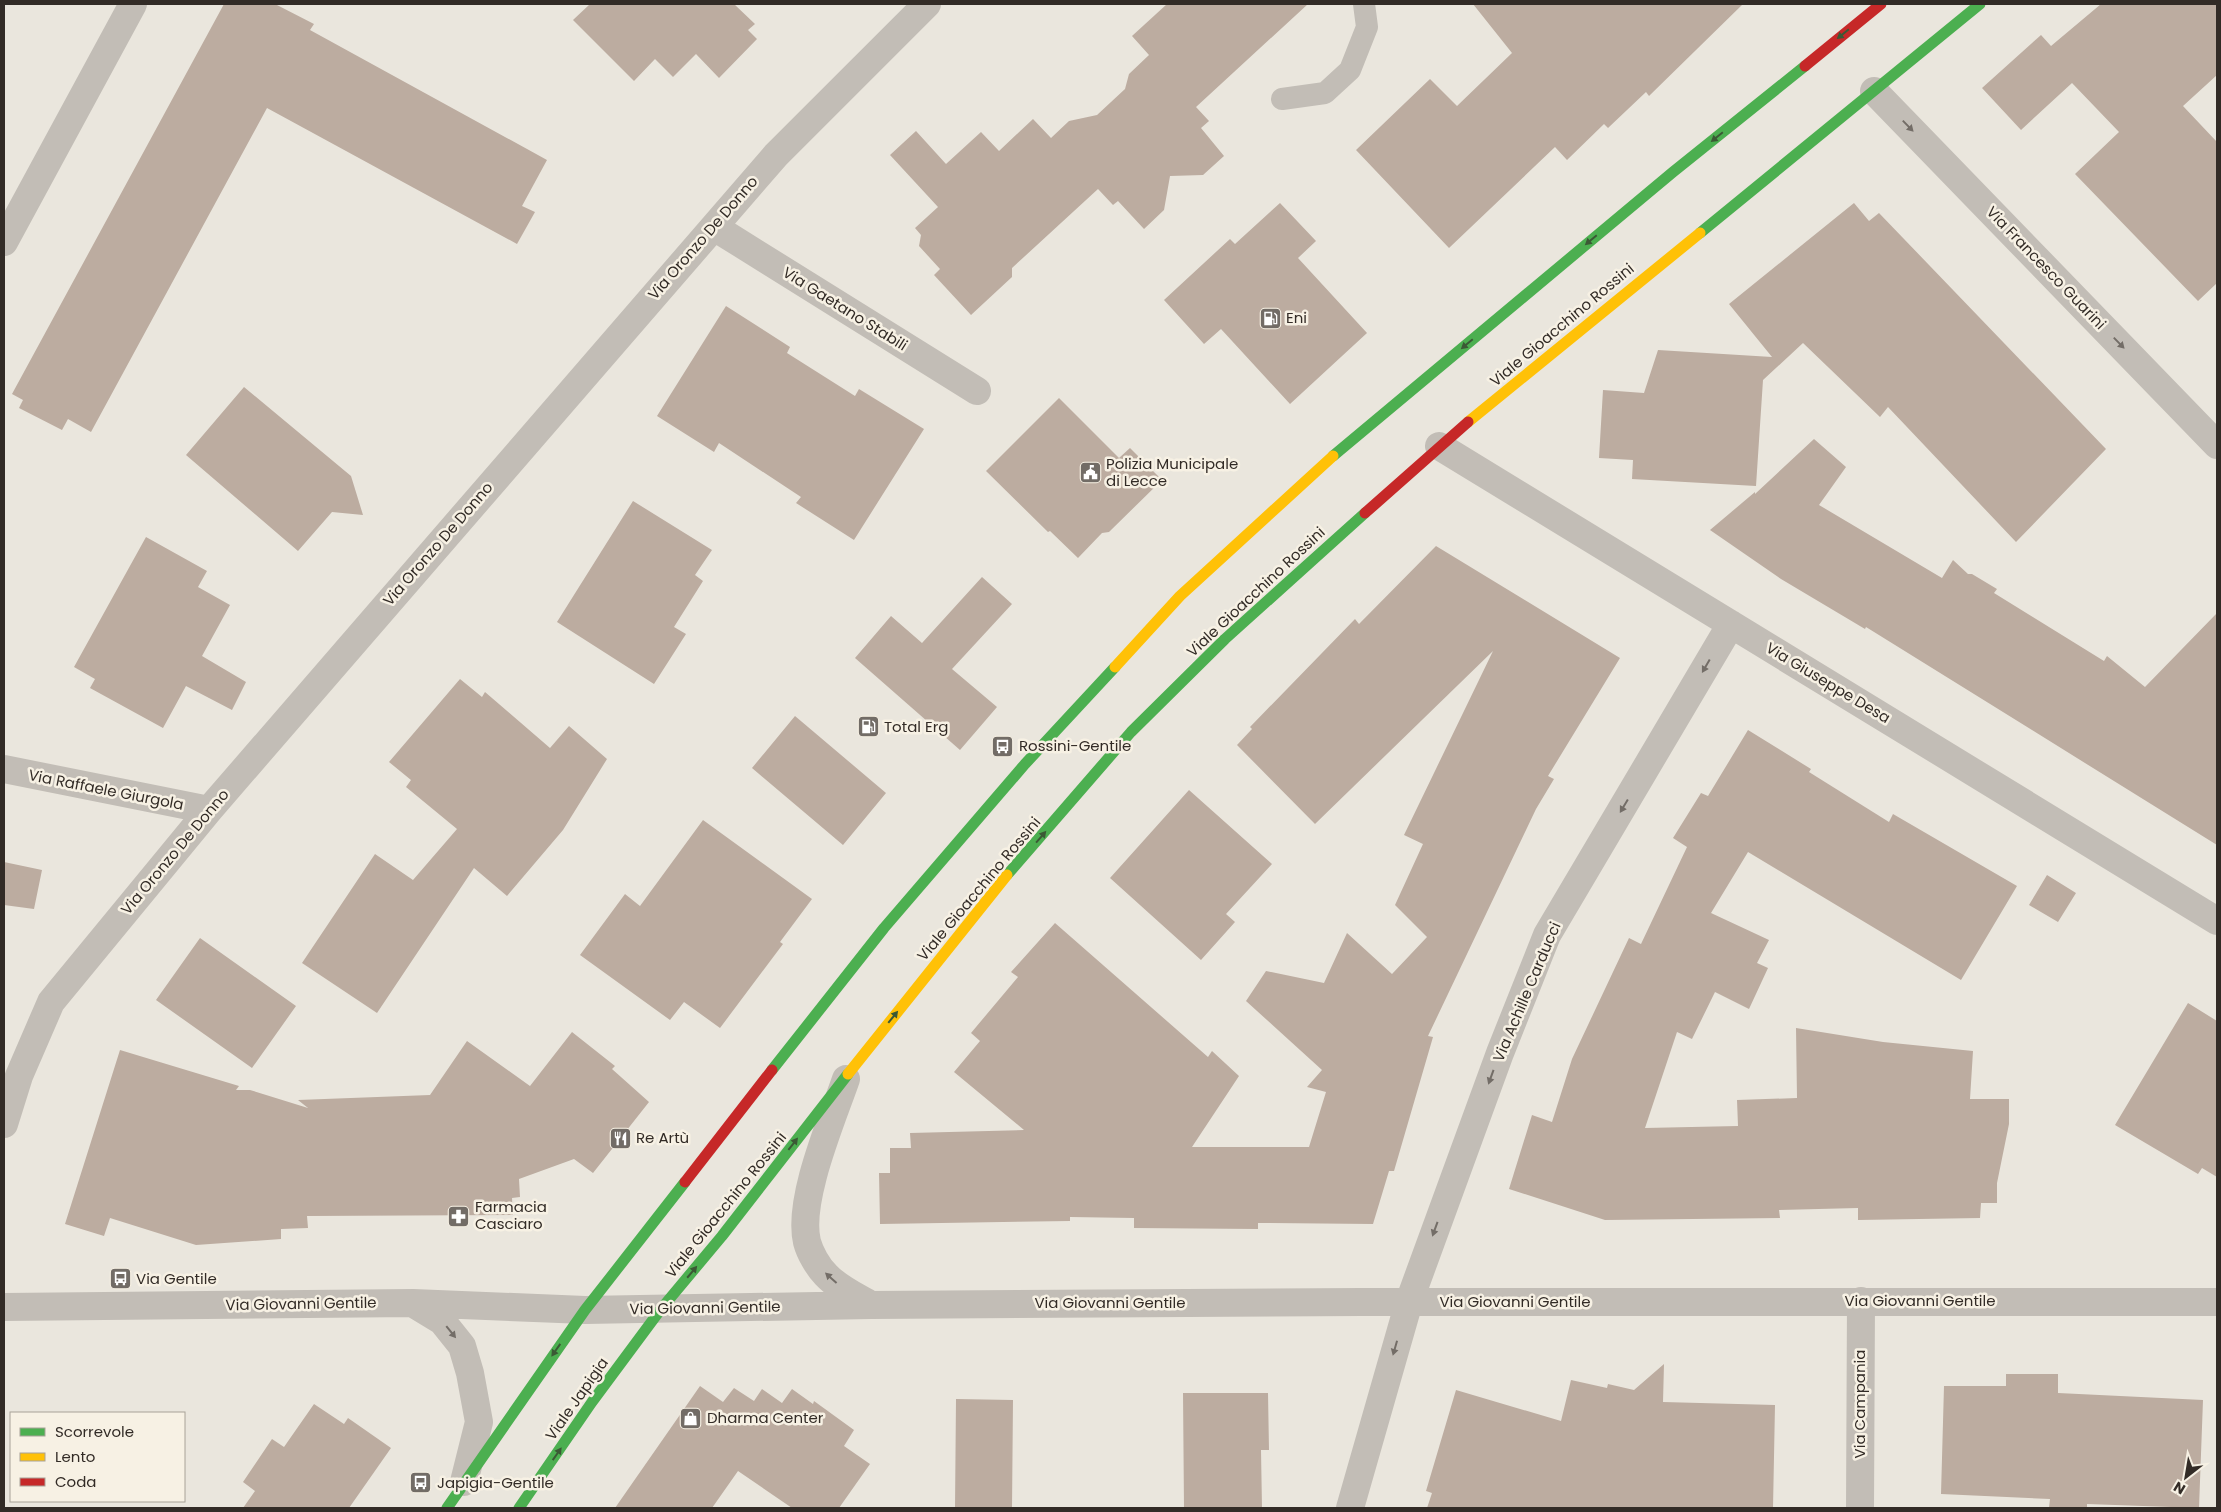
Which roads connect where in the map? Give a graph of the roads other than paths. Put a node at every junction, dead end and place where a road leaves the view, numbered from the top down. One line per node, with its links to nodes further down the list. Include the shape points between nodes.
1 (133, 4): 9 (street)
2 (927, 4): 8 (street, Via Oronzo De Donno, via 776,155)
3 (1364, 4): 7 (lane, via 1367,27 1350,70 1325,93)
4 (1881, 4): 26 (main road, one-way to 26, via 1337,452 1180,596 1025,764 884,928)
5 (1980, 4): 6 (main road, Viale Gioacchino Rossini)
6 (1874, 91): 11 (street, Via Francesco Guarini, one-way to 11); 12 (main road, Viale Gioacchino Rossini)
7 (1282, 99)
8 (714, 227): 10 (street, Via Gaetano Stabili); 15 (street, Via Oronzo De Donno)
9 (4, 242)
10 (977, 392)
11 (2217, 445)
12 (1439, 446): 13 (street, Via Giuseppe Desa); 17 (main road, Viale Gioacchino Rossini, one-way to 12, via 986,900 1131,732 1225,639)
13 (1731, 624): 16 (street, Via Giuseppe Desa); 20 (street, Via Achille Carducci, one-way to 20, via 1547,935)
14 (4, 769): 15 (street, Via Raffaele Giurgola)
15 (209, 810): 18 (street, Via Oronzo De Donno, via 52,1002 19,1076)
16 (2217, 921)
17 (848, 1074): 23 (street, one-way to 17, via 827,1276 816,1262 808,1242 806,1215 816,1169); 25 (main road, Viale Gioacchino Rossini, one-way to 17)
18 (4, 1124)
19 (1861, 1301): 20 (street, Via Giovanni Gentile); 21 (street, Via Giovanni Gentile); 31 (street, Via Campania)
20 (1409, 1302): 23 (street, Via Giovanni Gentile); 30 (street, Via Achille Carducci, one-way to 30)
21 (2217, 1302)
22 (413, 1303): 24 (street, Via Giovanni Gentile); 26 (street, Via Giovanni Gentile); 27 (street, one-way to 27, via 442,1321 462,1346 479,1422)
23 (871, 1305): 25 (street, Via Giovanni Gentile)
24 (4, 1307)
25 (661, 1309): 26 (street, Via Giovanni Gentile); 29 (main road, Viale Japigia, one-way to 25)
26 (585, 1310): 27 (main road, one-way to 27)
27 (464, 1483): 28 (main road)
28 (447, 1508)
29 (519, 1508)
30 (1350, 1508)
31 (1860, 1508)

